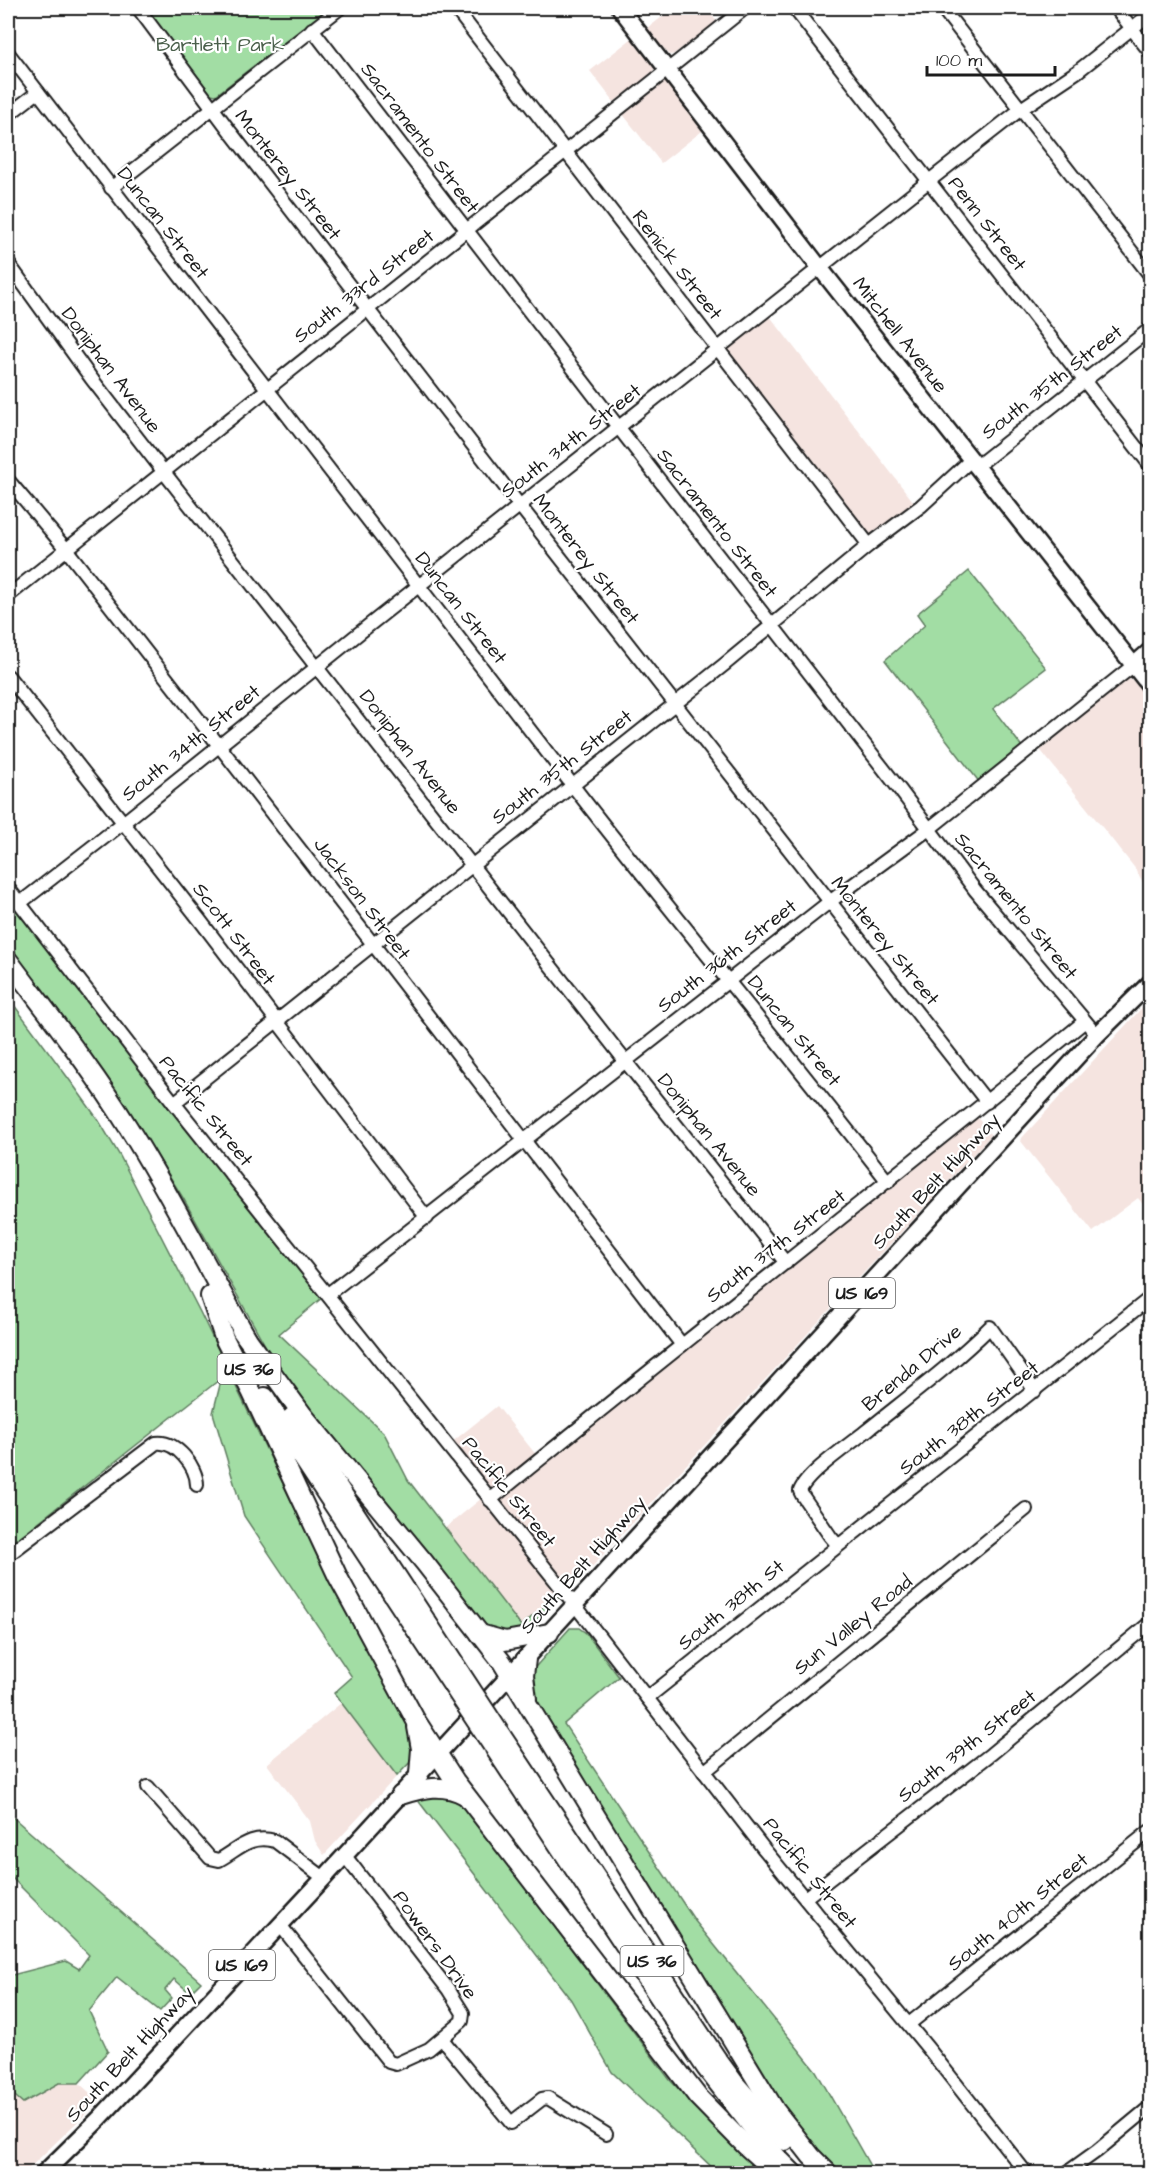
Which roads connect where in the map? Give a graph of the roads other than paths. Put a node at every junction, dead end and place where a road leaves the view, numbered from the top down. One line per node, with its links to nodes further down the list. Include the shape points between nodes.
1 (138, 8): 16 (street, Monterey Street)
2 (340, 8): 11 (street)
3 (455, 8): 19 (street, Renick Street)
4 (620, 8): 14 (main road, Mitchell Avenue)
5 (745, 8): 14 (street, South 33rd Street)
6 (794, 8): 20 (street, Penn Street)
7 (942, 8): 17 (street)
8 (1116, 8): 10 (street)
9 (1150, 14): 10 (street, South 34th Street)
10 (1132, 28): 12 (street); 17 (street, South 34th Street)
11 (312, 29): 16 (street); 22 (street, Sacramento Street)
12 (1150, 52)
13 (8, 53): 15 (street, Duncan Street)
14 (668, 69): 19 (street, South 33rd Street); 24 (main road, Mitchell Avenue)
15 (38, 92): 18 (street); 21 (street, Duncan Street)
16 (213, 107): 21 (street); 26 (street, Monterey Street)
17 (1021, 109): 20 (street, South 34th Street); 25 (street)
18 (8, 115)
19 (565, 152): 22 (street, South 33rd Street); 28 (street, Renick Street)
20 (929, 181): 24 (street, South 34th Street); 29 (street, Penn Street)
21 (111, 188): 30 (street, Duncan Street)
22 (466, 230): 26 (street, South 33rd Street); 31 (street, Sacramento Street)
23 (8, 263): 34 (street, Doniphan Avenue)
24 (820, 268): 28 (street, South 34th Street); 32 (main road, Mitchell Avenue)
25 (1150, 275)
26 (366, 308): 30 (street, South 33rd Street); 36 (street, Monterey Street)
27 (1150, 329): 29 (street, South 35th Street)
28 (718, 350): 31 (street, South 34th Street); 37 (street, Renick Street)
29 (1084, 381): 32 (street, South 35th Street); 33 (street, Penn Street)
30 (267, 388): 34 (street, South 33rd Street); 39 (street, Duncan Street)
31 (619, 429): 36 (street, South 34th Street); 41 (street, Sacramento Street)
32 (974, 463): 37 (street, South 35th Street); 43 (main road, Mitchell Avenue)
33 (1150, 465)
34 (164, 471): 38 (street, South 33rd Street); 44 (street, Doniphan Avenue)
35 (8, 480): 38 (street, Jackson Street)
36 (520, 506): 39 (street, South 34th Street); 47 (street, Monterey Street)
37 (869, 545): 41 (street, South 35th Street)
38 (66, 549): 40 (street, South 33rd Street); 48 (street, Jackson Street)
39 (419, 585): 44 (street, South 34th Street); 49 (street, Duncan Street)
40 (8, 596)
41 (772, 625): 47 (street, South 35th Street); 51 (street, Sacramento Street)
42 (1150, 651): 43 (main road, South 36th Street)
43 (1134, 664): 46 (main road, Mitchell Avenue); 51 (street, South 36th Street)
44 (318, 666): 48 (street, South 34th Street); 52 (street, Doniphan Avenue)
45 (8, 676): 50 (street, Scott Street)
46 (1150, 686)
47 (675, 703): 49 (street, South 35th Street); 55 (street, Monterey Street)
48 (219, 745): 50 (street, South 34th Street); 56 (street, Jackson Street)
49 (572, 784): 52 (street, South 35th Street); 59 (street, Duncan Street)
50 (123, 823): 54 (street, South 34th Street); 61 (street, Scott Street)
51 (929, 829): 55 (street, South 36th Street); 62 (street, Sacramento Street)
52 (472, 863): 56 (street, South 35th Street); 64 (street, Doniphan Avenue)
53 (8, 888): 54 (street, Pacific Street)
54 (20, 903): 66 (street, Pacific Street)
55 (828, 903): 59 (street, South 36th Street); 65 (street, Monterey Street)
56 (372, 944): 61 (street, South 35th Street); 67 (street, Jackson Street)
57 (8, 960): 74 (highway, US 36, via 128,1125)
58 (8, 980): 72 (highway, US 36, via 113,1125)
59 (729, 982): 64 (street, South 36th Street); 68 (street, Duncan Street)
60 (1150, 983): 63 (main road, South Belt Highway / US 169)
61 (276, 1021): 66 (street, South 35th Street); 69 (street, Scott Street)
62 (1085, 1022): 63 (street, Sacramento Street); 65 (street, South 37th Street)
63 (1097, 1035): 82 (main road, South Belt Highway / US 169)
64 (626, 1062): 67 (street, South 36th Street); 70 (street, Doniphan Avenue)
65 (987, 1102): 68 (street, South 37th Street)
66 (174, 1103): 71 (street, Pacific Street)
67 (525, 1140): 69 (street, South 36th Street); 75 (street, Jackson Street)
68 (888, 1182): 70 (street, South 37th Street)
69 (427, 1218): 71 (street, South 36th Street)
70 (786, 1263): 75 (street, South 37th Street)
71 (328, 1294): 78 (street, Pacific Street)
72 (210, 1296): 88 (highway, US 36, via 302,1457); 91 (highway, via 224,1338 338,1577)
73 (1150, 1298): 76 (street, South 38th Street)
74 (242, 1330): 84 (highway, via 303,1416); 88 (highway, US 36, via 312,1450)
75 (682, 1345): 78 (street, South 37th Street)
76 (1035, 1391): 80 (street, South 38th Street); 80 (street, Brenda Drive, via 990,1327 802,1485 800,1491 830,1536)
77 (197, 1485): 81 (street, via 197,1477 183,1456 171,1445 156,1443)
78 (490, 1500): 82 (street, Pacific Street)
79 (1026, 1509): 94 (street, Sun Valley Road)
80 (840, 1544): 89 (street, South 38th St)
81 (8, 1555)
82 (575, 1605): 85 (main road, South Belt Highway / US 169); 89 (street, Pacific Street)
83 (1150, 1623): 102 (street, South 39th Street, via 991,1754)
84 (480, 1634): 85 (highway, via 505,1641); 87 (highway)
85 (549, 1634): 86 (main road, South Belt Highway / US 169)
86 (526, 1659): 87 (main road, South Belt Highway / US 169); 90 (highway)
87 (510, 1676): 90 (highway); 93 (main road, South Belt Highway / US 169)
88 (457, 1680): 92 (highway, US 36, bridge)
89 (647, 1698): 94 (street, Pacific Street)
90 (528, 1704): 112 (highway, via 775,2110)
91 (415, 1719): 93 (highway); 95 (highway, via 420,1737)
92 (497, 1740): 110 (highway, US 36, via 706,2068); 111 (highway, US 36, via 736,2085)
93 (437, 1754): 95 (main road, South Belt Highway / US 169); 98 (highway)
94 (704, 1772): 102 (street, Pacific Street)
95 (419, 1774): 97 (main road, South Belt Highway / US 169)
96 (148, 1787): 101 (street, via 210,1858 219,1860 249,1840 265,1838 275,1841)
97 (400, 1795): 98 (highway, via 443,1787); 100 (main road, South Belt Highway / US 169)
98 (465, 1795): 109 (highway, via 698,2097)
99 (1150, 1831): 104 (street, South 40th Street)
100 (345, 1856): 101 (main road, South Belt Highway / US 169); 105 (street, Powers Drive, via 463,2013 462,2021)
101 (324, 1878): 103 (main road, South Belt Highway / US 169)
102 (805, 1898): 104 (street, Pacific Street)
103 (280, 1925): 105 (street, Powers Drive, via 389,2062 396,2064); 108 (main road, South Belt Highway / US 169)
104 (909, 2024): 113 (street, Pacific Street)
105 (442, 2039): 107 (street, via 511,2123 548,2098)
106 (1150, 2107): 114 (street)
107 (606, 2134)
108 (43, 2174)
109 (777, 2174)
110 (794, 2174)
111 (819, 2174)
112 (829, 2174)
113 (1027, 2174)
114 (1065, 2174)

